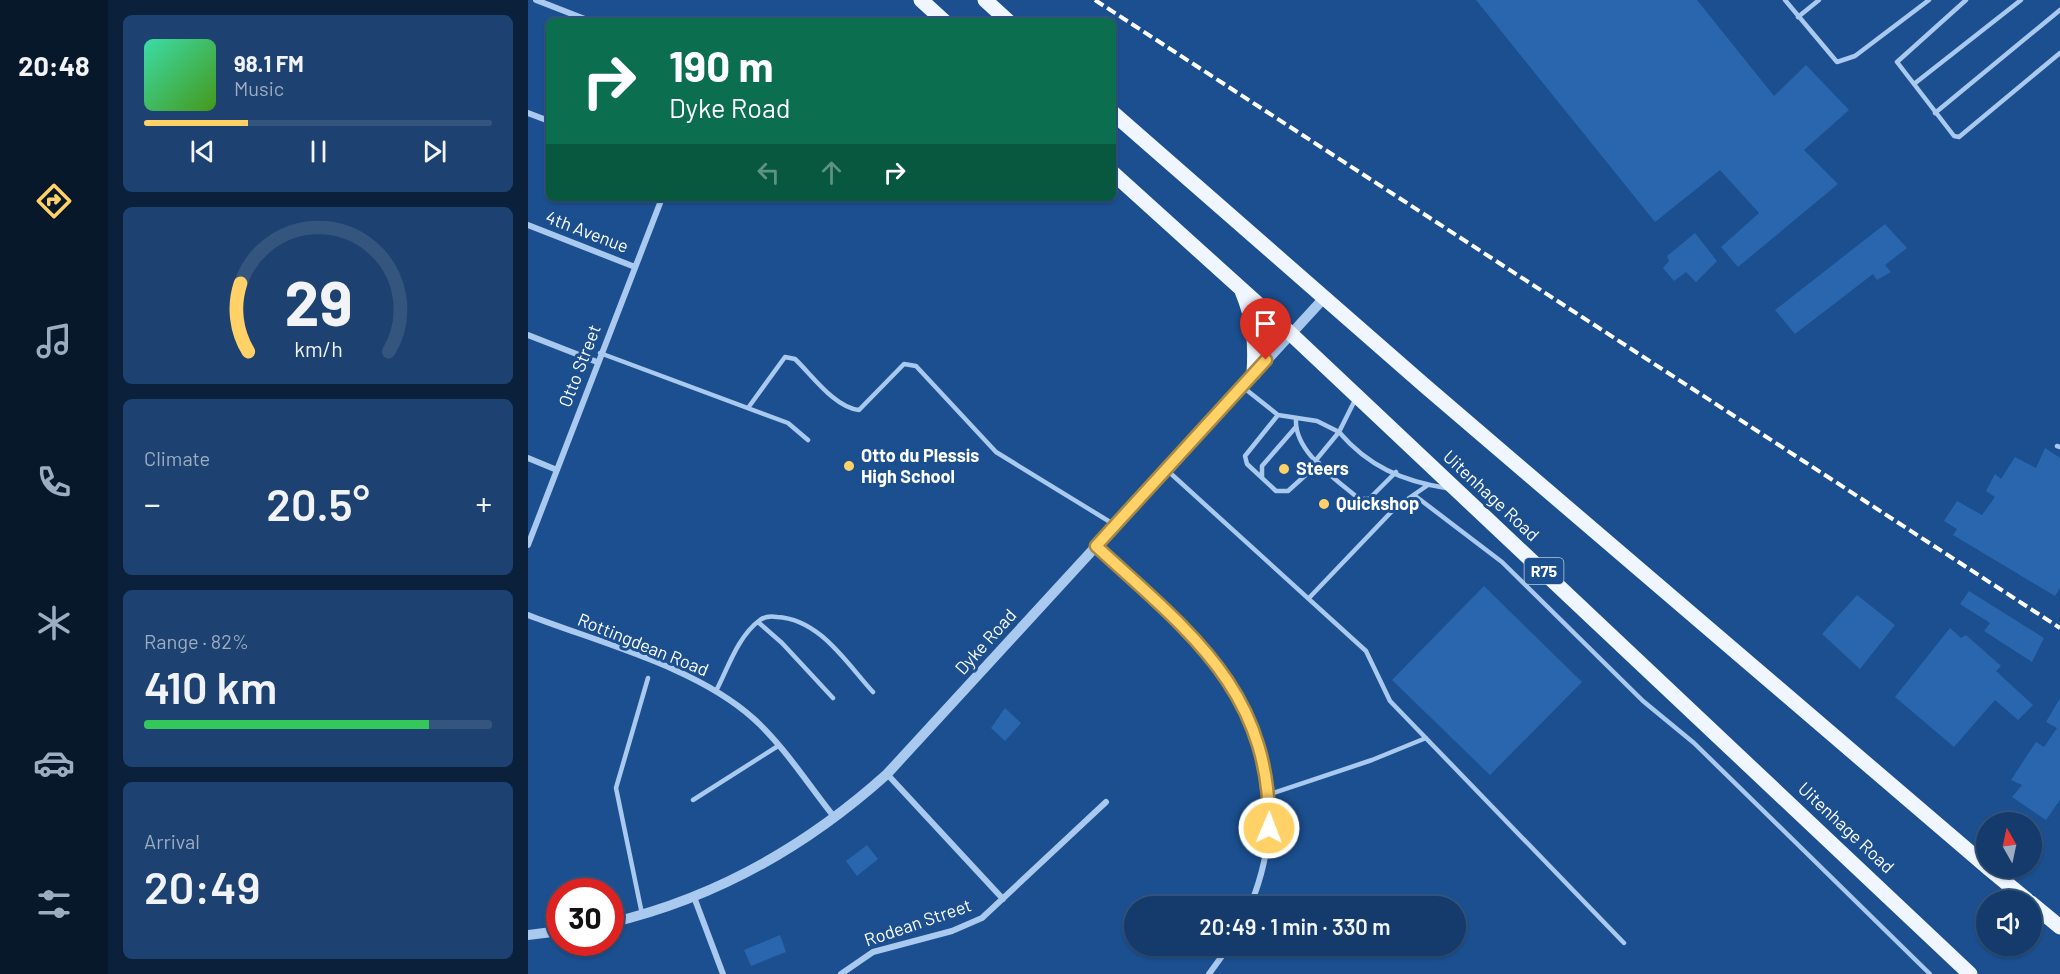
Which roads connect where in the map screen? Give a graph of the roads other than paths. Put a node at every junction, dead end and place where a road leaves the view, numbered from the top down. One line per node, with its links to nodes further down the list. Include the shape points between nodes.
1 (536, 0): 11 (street)
2 (921, 0): 12 (main road)
3 (984, 0): 13 (main road)
4 (1785, 0): 10 (lane)
5 (1819, 0): 10 (lane)
6 (1929, 0): 10 (lane, via 1845,62 1837,63)
7 (1966, 0): 15 (lane, via 1898,60 1897,64)
8 (2021, 0): 15 (lane)
9 (2060, 10): 17 (lane)
10 (1798, 17)
11 (582, 18)
12 (941, 18)
13 (1005, 18)
14 (2060, 53): 17 (lane, via 1959,137)
15 (1914, 84): 17 (lane)
16 (528, 113): 19 (street)
17 (1935, 113)
18 (1116, 116): 25 (main road)
19 (546, 120)
20 (1116, 176): 24 (main road, Uitenhage Road / R75)
21 (661, 201): 23 (street, Otto Street)
22 (528, 225): 23 (street, 4th Avenue)
23 (635, 267): 28 (street, Otto Street)
24 (1240, 288): 26 (main road, Uitenhage Road / R75); 30 (main road, via 1254,328)
25 (1324, 298): 26 (street, Dyke Road); 65 (main road)
26 (1290, 333): 30 (street, Dyke Road); 32 (main road, Uitenhage Road / R75)
27 (528, 335): 29 (street)
28 (600, 353): 29 (street, Otto Street); 33 (lane)
29 (597, 362): 42 (street, Otto Street)
30 (1254, 373): 31 (street, Dyke Road)
31 (1242, 386): 34 (lane); 41 (street, Dyke Road)
32 (1356, 397): 37 (lane); 46 (main road, Uitenhage Road / R75)
33 (748, 408): 38 (lane, via 788,423); 48 (lane, via 785,357 795,358 850,410 859,410 903,364 916,366 996,452)
34 (1278, 415): 35 (lane); 44 (lane, via 1245,456 1247,464)
35 (1296, 419): 36 (lane); 37 (lane, via 1317,422)
36 (1296, 428): 40 (lane, via 1303,445); 44 (lane, via 1262,466)
37 (1339, 432): 40 (lane); 43 (lane, via 1375,465)
38 (808, 440)
39 (528, 458): 42 (street)
40 (1317, 461): 43 (lane, via 1363,500); 44 (lane, via 1288,491 1276,491)
41 (1166, 469): 48 (street, Dyke Road); 51 (lane)
42 (557, 470): 49 (street, Otto Street)
43 (1396, 472): 45 (lane)
44 (1262, 477)
45 (1428, 485): 46 (lane); 47 (lane)
46 (1455, 489): 83 (main road, Uitenhage Road / R75)
47 (1414, 495): 51 (lane, via 1396,507); 82 (lane, via 1502,562)
48 (1115, 525): 50 (street, Dyke Road)
49 (528, 545)
50 (1096, 546): 60 (street, Dyke Road); 61 (street, via 1200,643 1224,675 1258,740)
51 (1309, 598): 58 (lane, via 1366,651 1390,701)
52 (528, 615): 55 (street, Rottingdean Road, via 685,675)
53 (758, 622): 55 (lane, via 739,647); 56 (lane, via 767,617 783,617 812,627); 57 (lane)
54 (648, 678): 72 (lane, via 616,788)
55 (716, 691): 59 (street, Rottingdean Road, via 753,718)
56 (873, 692)
57 (832, 698)
58 (1425, 738): 61 (lane); 77 (lane)
59 (778, 746): 62 (lane); 64 (street, Rottingdean Road)
60 (887, 774): 64 (street, Dyke Road); 70 (street, Rodean Street)
61 (1270, 794): 68 (street, via 1263,867)
62 (693, 800)
63 (1106, 802): 70 (street, Rodean Street)
64 (836, 819): 69 (street, Dyke Road, via 753,871)
65 (1976, 857)
66 (2001, 878): 67 (main road)
67 (2015, 890)
68 (1253, 896)
69 (694, 897): 72 (street, Dyke Road); 79 (street)
70 (1003, 899): 80 (street, Rodean Street, via 967,926 873,952)
71 (2042, 912): 74 (main road)
72 (642, 915): 73 (street, Dyke Road)
73 (624, 920)
74 (2060, 927)
75 (546, 933): 76 (street)
76 (528, 935)
77 (1624, 943)
78 (1222, 956): 81 (street)
79 (723, 974)
80 (841, 974)
81 (1209, 974)
82 (1930, 974)
83 (1970, 974)

